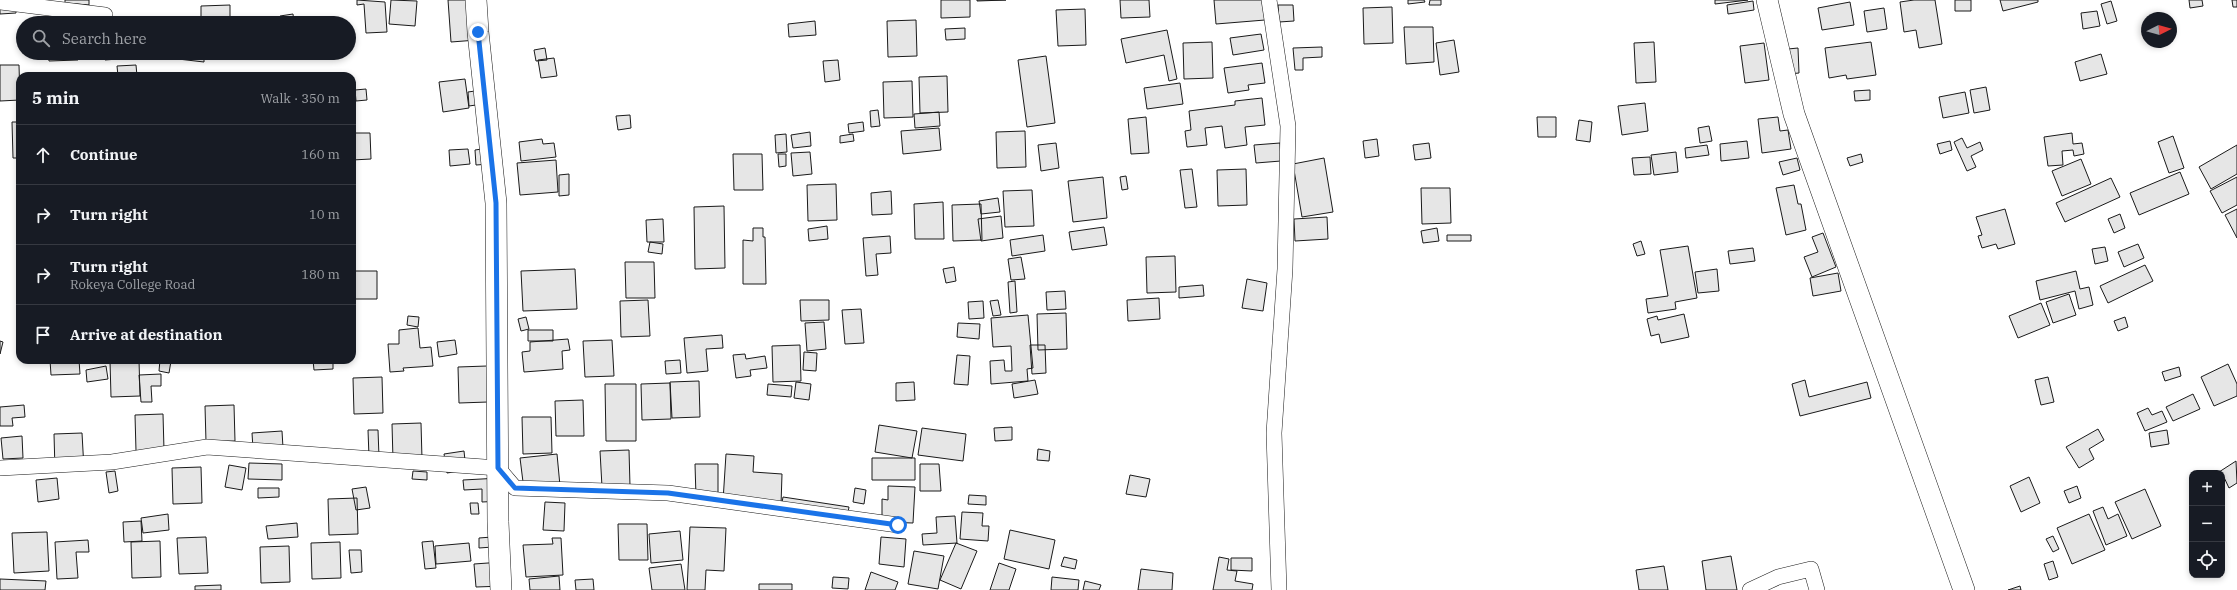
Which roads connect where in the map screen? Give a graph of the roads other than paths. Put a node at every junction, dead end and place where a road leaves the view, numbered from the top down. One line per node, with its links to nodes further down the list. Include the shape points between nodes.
1 (476, 0): 7 (main road, via 496,203)
2 (1269, 0): 10 (street, via 1288,126 1285,269 1274,433)
3 (1767, 0): 13 (main road, via 1794,114)
4 (0, 2): 5 (street)
5 (105, 15)
6 (0, 468): 7 (street, via 112,462 207,447)
7 (498, 468): 8 (street, via 515,488 668,493); 9 (main road)
8 (898, 525)
9 (501, 590)
10 (1279, 590)
11 (1750, 590): 12 (street, via 1778,577 1811,569)
12 (1817, 590)
13 (1964, 590)

